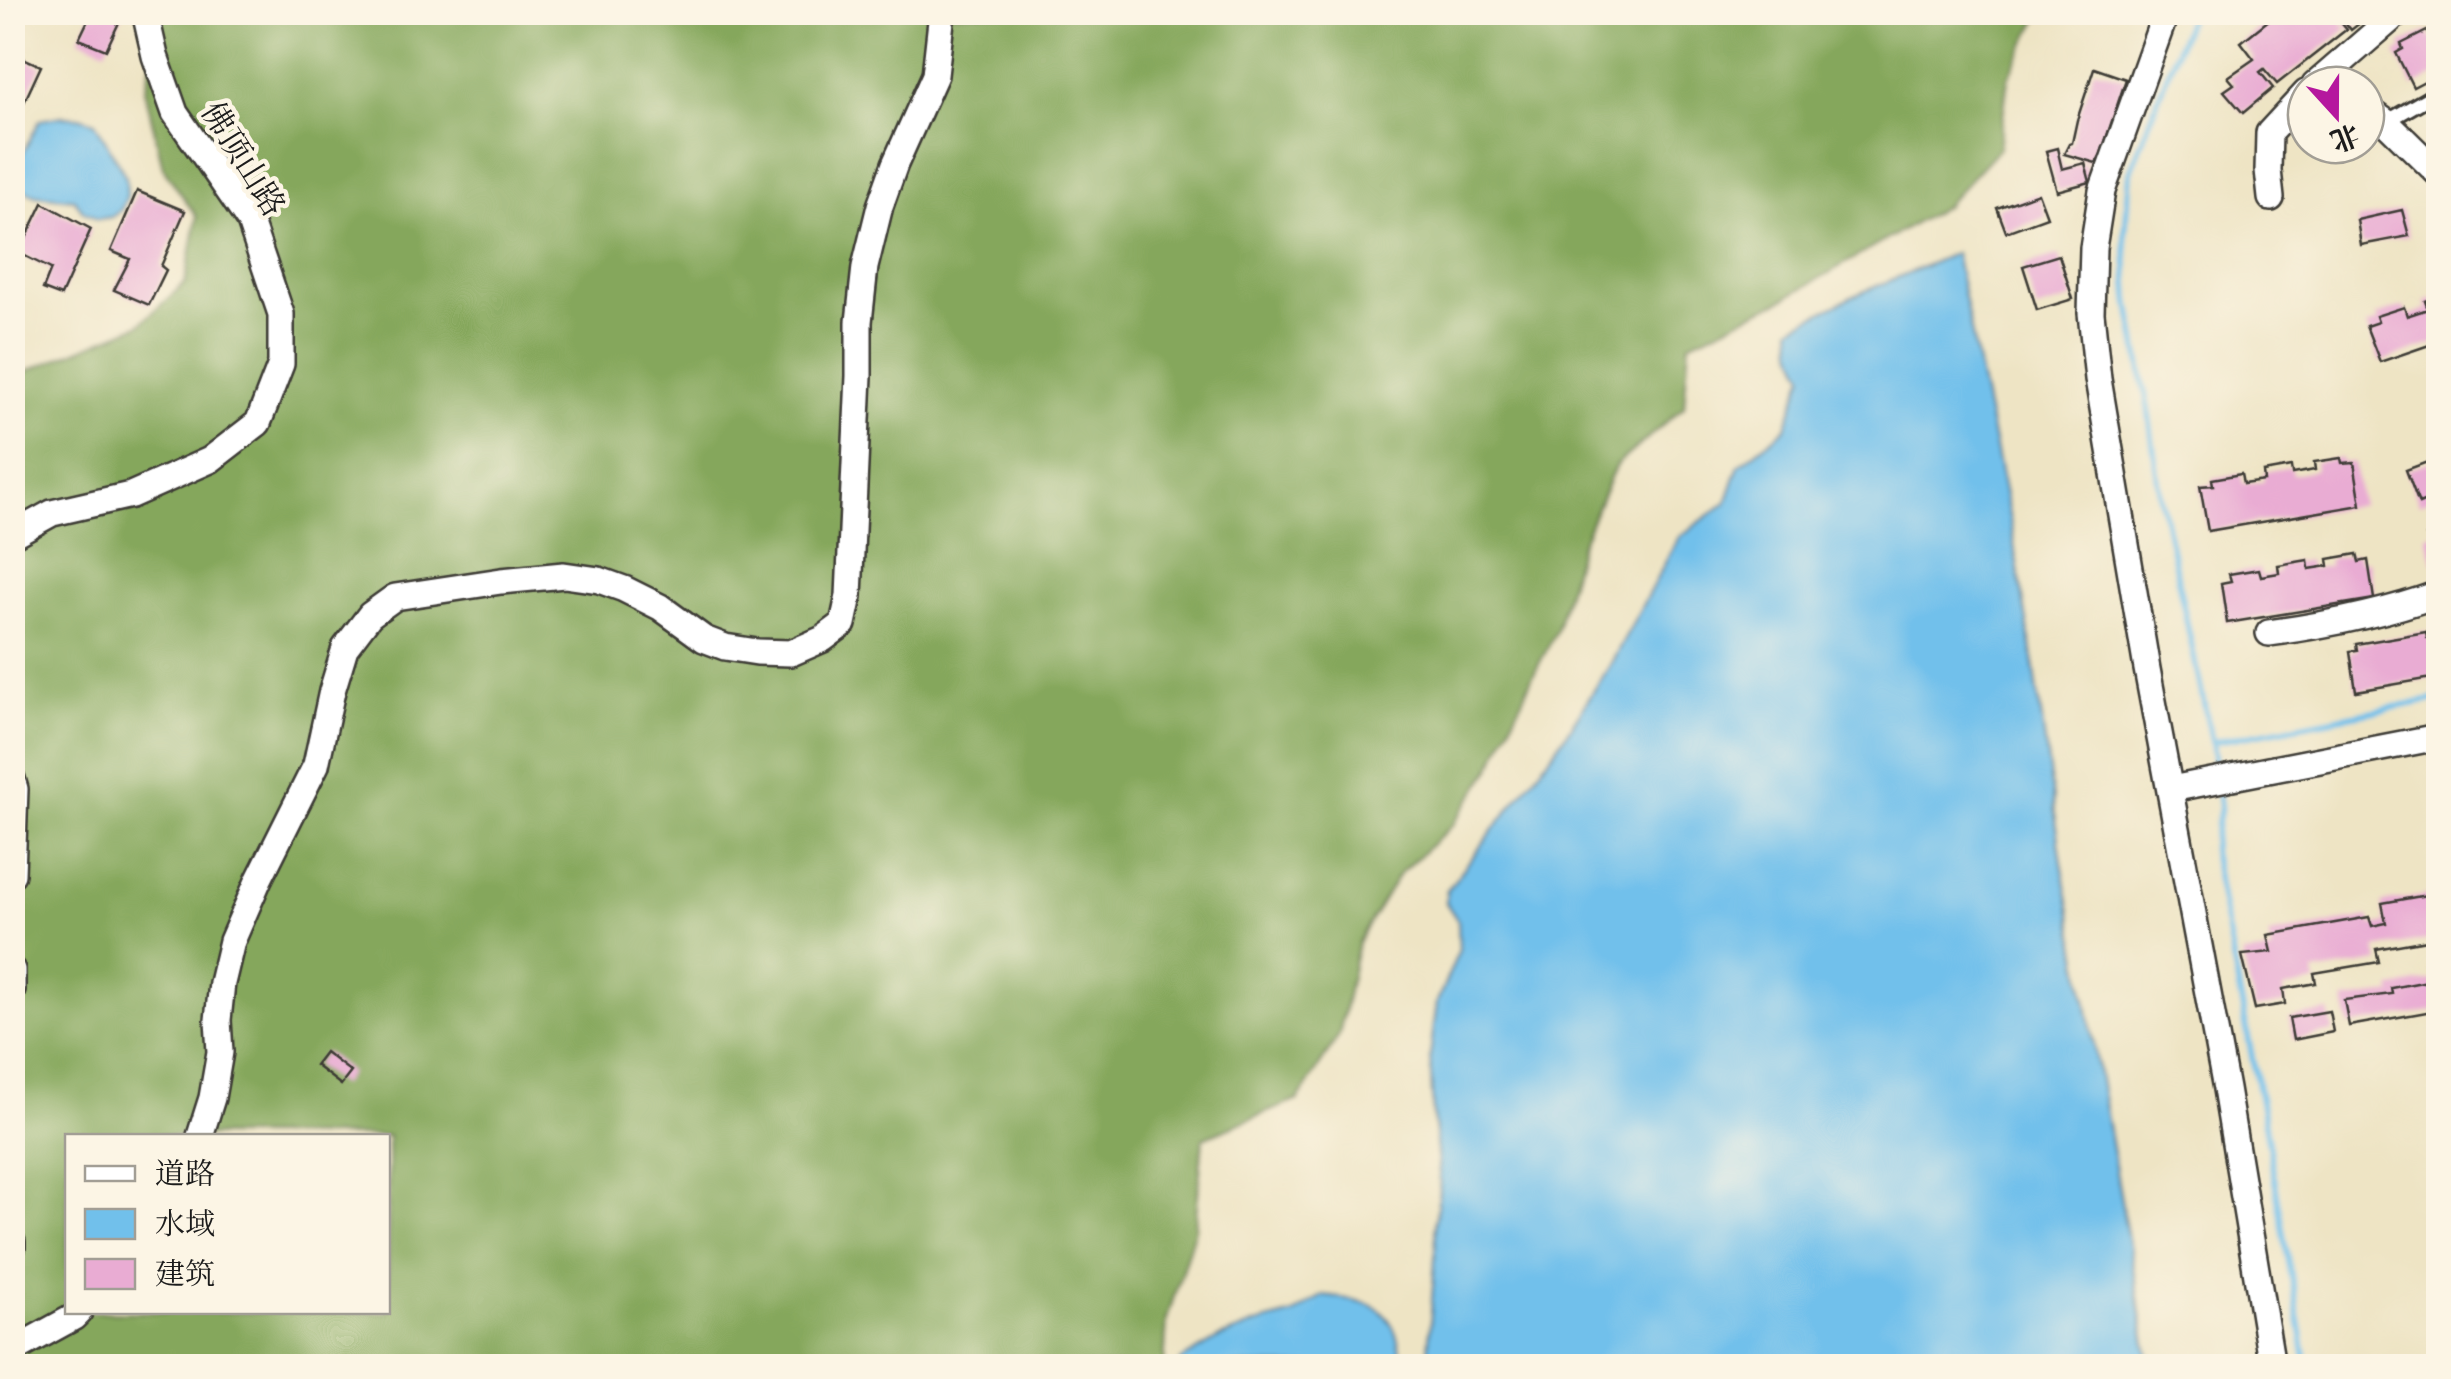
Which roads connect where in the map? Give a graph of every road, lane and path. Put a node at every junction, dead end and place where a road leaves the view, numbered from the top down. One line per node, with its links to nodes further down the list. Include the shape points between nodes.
1 (144, 12): 12 (street, 佛顶山路, via 175,113 250,222 280,314 281,364 258,423 210,460 131,495 52,514)
2 (942, 12): 21 (street, via 935,75 895,164 865,267 843,624 791,653 725,647 624,588 564,575 396,597 370,615 346,648 316,765 232,942 218,1020 220,1052)
3 (2166, 12): 17 (street, via 2102,191 2091,312)
4 (2399, 12): 5 (street)
5 (2342, 65)
6 (2438, 92): 7 (lane)
7 (2386, 111)
8 (2286, 118): 11 (street, via 2270,133)
9 (2386, 124): 10 (street)
10 (2438, 173)
11 (2271, 198)
12 (12, 535)
13 (2438, 594): 14 (street, via 2328,624)
14 (2269, 632)
15 (2438, 737): 17 (street)
16 (12, 778): 18 (street)
17 (2171, 789): 24 (street)
18 (12, 874)
19 (12, 970): 20 (street)
20 (12, 990)
21 (201, 1134)
22 (76, 1314): 23 (street)
23 (12, 1351)
24 (2272, 1366)

